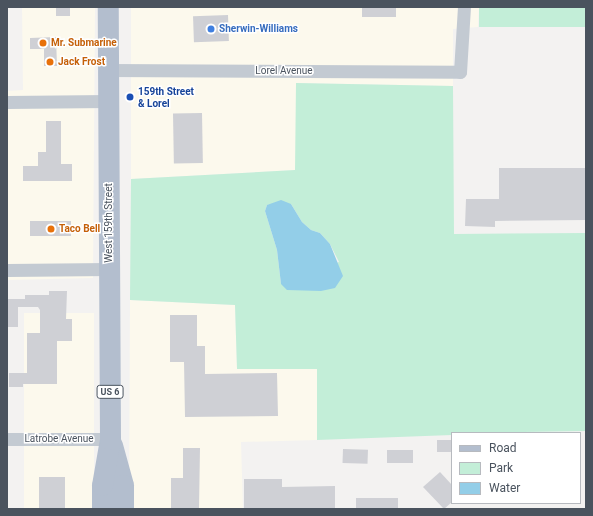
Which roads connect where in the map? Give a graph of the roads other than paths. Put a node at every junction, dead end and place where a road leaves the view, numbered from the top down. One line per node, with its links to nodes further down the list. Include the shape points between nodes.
1 (108, 7): 3 (main road, West 159th Street / US 6)
2 (464, 7): 3 (street, Lorel Avenue, via 460,72)
3 (108, 70): 4 (main road, West 159th Street / US 6)
4 (108, 101): 5 (street); 6 (main road, West 159th Street / US 6)
5 (7, 102)
6 (109, 269): 7 (street); 9 (main road, West 159th Street / US 6)
7 (7, 270)
8 (7, 439): 9 (street, Latrobe Avenue)
9 (110, 439): 10 (main road, West 159th Street / US 6, via 102,485); 11 (main road, West 159th Street / US 6, via 123,485)
10 (102, 509)
11 (123, 509)

